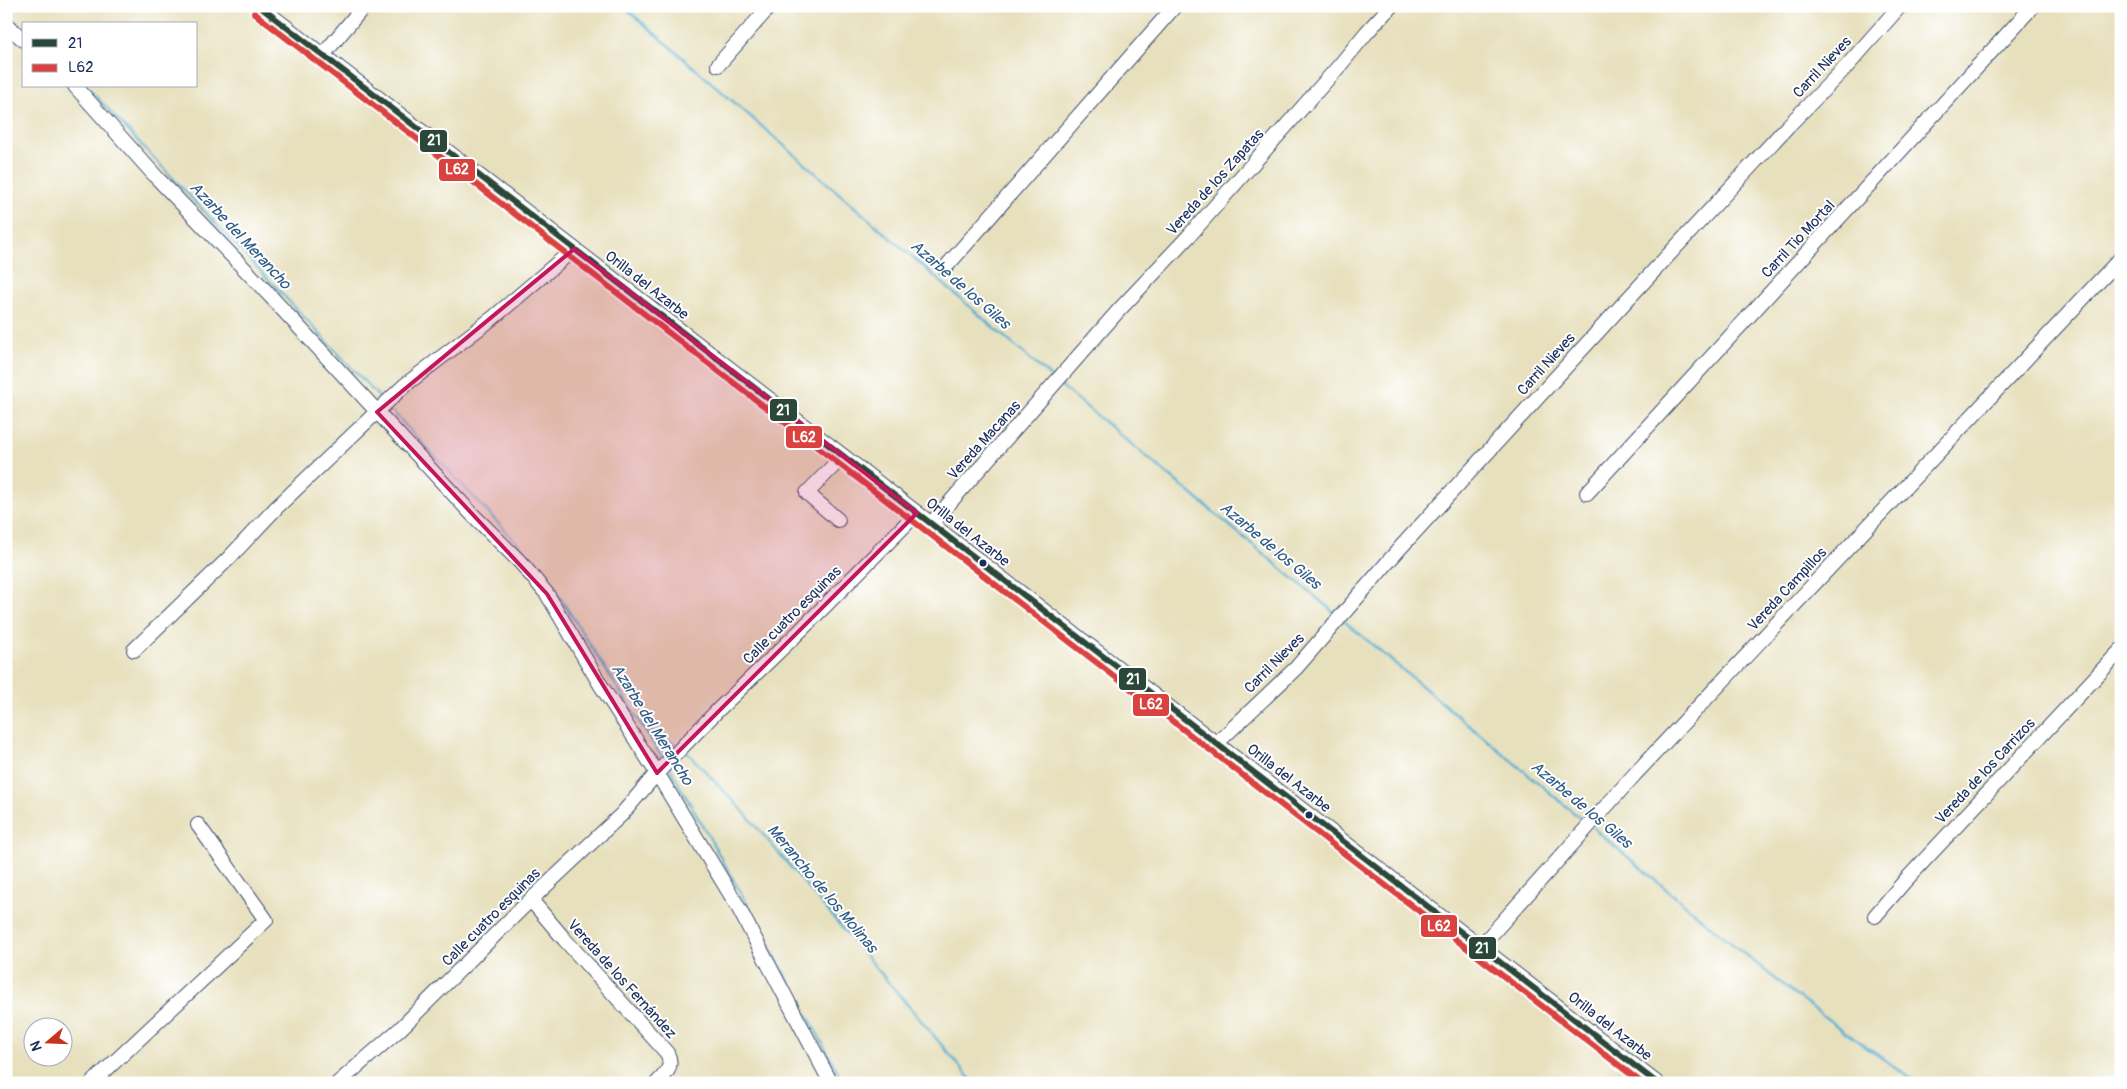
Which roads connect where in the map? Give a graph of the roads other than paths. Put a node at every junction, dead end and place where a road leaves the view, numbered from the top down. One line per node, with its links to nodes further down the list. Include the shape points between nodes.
1 (259, 6): 10 (street, Orilla del Azarbe)
2 (364, 6): 10 (street)
3 (770, 6): 11 (street)
4 (1176, 6): 15 (street)
5 (1391, 6): 16 (street, Vereda de los Zapatas)
6 (1900, 6): 25 (street, Carril Nieves, via 1401,547 1296,668)
7 (2033, 6): 19 (street, Carril Tio Mortal)
8 (6, 25): 9 (street)
9 (22, 38)
10 (323, 55): 13 (street, Orilla del Azarbe)
11 (718, 65)
12 (77, 88): 17 (street)
13 (574, 249): 17 (street, via 494,317 405,385); 18 (street, Orilla del Azarbe)
14 (2121, 258): 30 (street, Vereda Campillos, via 1635,774)
15 (945, 268)
16 (1060, 378): 22 (street, Vereda Macanas)
17 (378, 412): 23 (street, via 277,506 228,559); 26 (street, via 547,594 600,684)
18 (842, 456): 20 (street, Orilla del Azarbe); 21 (street, via 808,493)
19 (1586, 494)
20 (917, 513): 22 (street, Orilla del Azarbe); 26 (street, Calle cuatro esquinas)
21 (838, 520)
22 (932, 524): 25 (street, Orilla del Azarbe)
23 (134, 650)
24 (2121, 650): 29 (street, Vereda de los Carrizos)
25 (1217, 743): 30 (street, Orilla del Azarbe)
26 (662, 768): 28 (street, Calle cuatro esquinas, via 622,814); 34 (street)
27 (198, 825): 31 (street, via 266,920)
28 (531, 900): 32 (street, Calle cuatro esquinas, via 407,1022); 33 (street, Vereda de los Fernández, via 667,1053 670,1058 668,1072)
29 (1875, 916)
30 (1481, 946): 35 (street, Orilla del Azarbe)
31 (92, 1083)
32 (338, 1083)
33 (657, 1083)
34 (831, 1083)
35 (1657, 1083)

